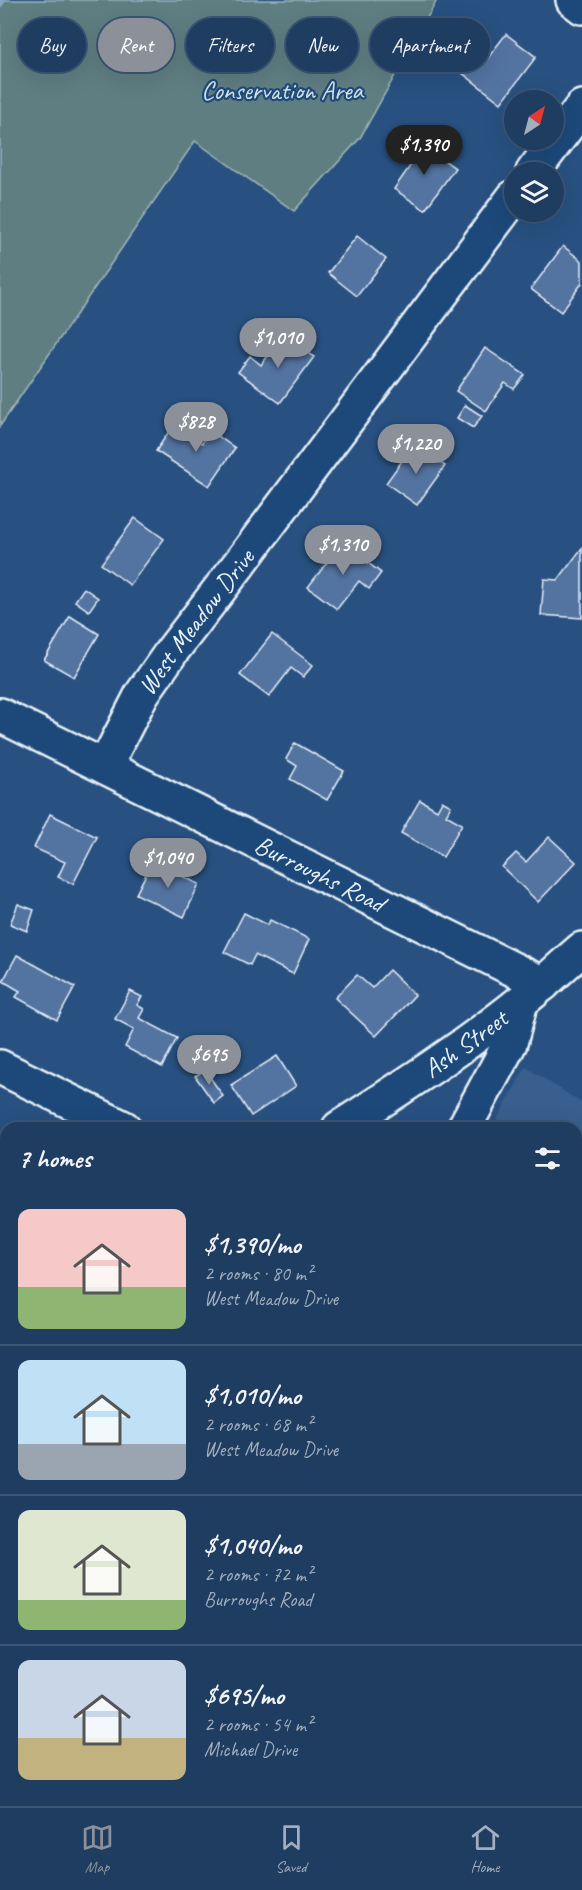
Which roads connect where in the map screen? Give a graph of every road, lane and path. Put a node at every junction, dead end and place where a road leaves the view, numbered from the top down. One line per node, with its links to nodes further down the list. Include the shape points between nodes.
1 (573, 0): 2 (street)
2 (582, 7)
3 (582, 106): 4 (street)
4 (540, 162)
5 (504, 210): 7 (street, West Meadow Drive, via 172,651 142,694)
6 (0, 716): 7 (street, Burroughs Road)
7 (105, 766): 9 (street, Burroughs Road)
8 (582, 949): 9 (street, Ash Street)
9 (532, 993): 12 (street, Ash Street); 13 (street)
10 (0, 1068): 11 (street)
11 (112, 1122)
12 (348, 1122)
13 (467, 1122)

